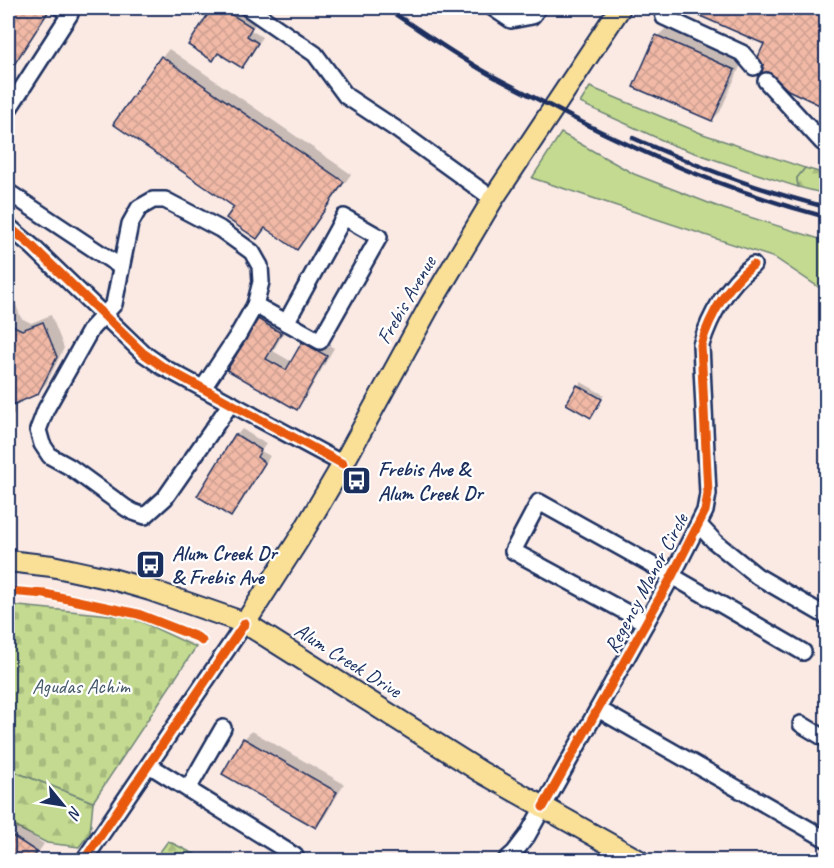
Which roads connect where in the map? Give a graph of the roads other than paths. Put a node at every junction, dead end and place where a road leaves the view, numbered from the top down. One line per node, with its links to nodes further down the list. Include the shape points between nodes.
1 (61, 8): 9 (street, via 70,14)
2 (248, 8): 12 (street, via 315,54 346,96)
3 (493, 8): 4 (street, via 511,20 532,16)
4 (538, 8)
5 (620, 8): 12 (main road, Frebis Avenue)
6 (662, 8): 7 (street, via 663,17 742,53)
7 (754, 67)
8 (766, 81): 10 (street)
9 (8, 110)
10 (826, 144)
11 (8, 192): 15 (street)
12 (494, 199): 21 (main road, Frebis Avenue, via 430,305)
13 (8, 226): 17 (street)
14 (753, 265): 22 (street, Regency Manor Circle, via 717,307 701,345 708,494)
15 (121, 267): 16 (street, via 130,224 139,208 153,200 165,200 220,229 252,252 260,266 261,282); 17 (street, via 114,304)
16 (255, 305): 18 (street); 19 (street)
17 (103, 315): 19 (street, via 150,358); 20 (street, via 91,329 38,430 50,456 126,508 145,516 165,498)
18 (286, 323): 18 (street, via 320,341 379,237 344,218)
19 (203, 388): 20 (street)
20 (231, 403): 21 (street)
21 (343, 464): 26 (main road, Frebis Avenue)
22 (699, 525): 24 (street, Regency Manor Circle); 25 (street, via 757,576)
23 (8, 561): 26 (main road, Alum Creek Drive, via 112,579)
24 (672, 576): 27 (street, Regency Manor Circle); 27 (street, via 539,502 513,551); 28 (street)
25 (826, 616)
26 (245, 623): 33 (street); 35 (main road, Alum Creek Drive)
27 (646, 623): 29 (street, Regency Manor Circle)
28 (803, 652)
29 (598, 709): 35 (street, Regency Manor Circle); 36 (street)
30 (801, 724): 32 (street)
31 (223, 728): 34 (street)
32 (826, 739)
33 (149, 765): 34 (street); 38 (street)
34 (188, 789): 37 (street)
35 (543, 807): 39 (street, Regency Manor Circle, via 528,836); 40 (main road, Alum Creek Drive)
36 (826, 839)
37 (295, 856)
38 (84, 861)
39 (506, 861)
40 (638, 861)

